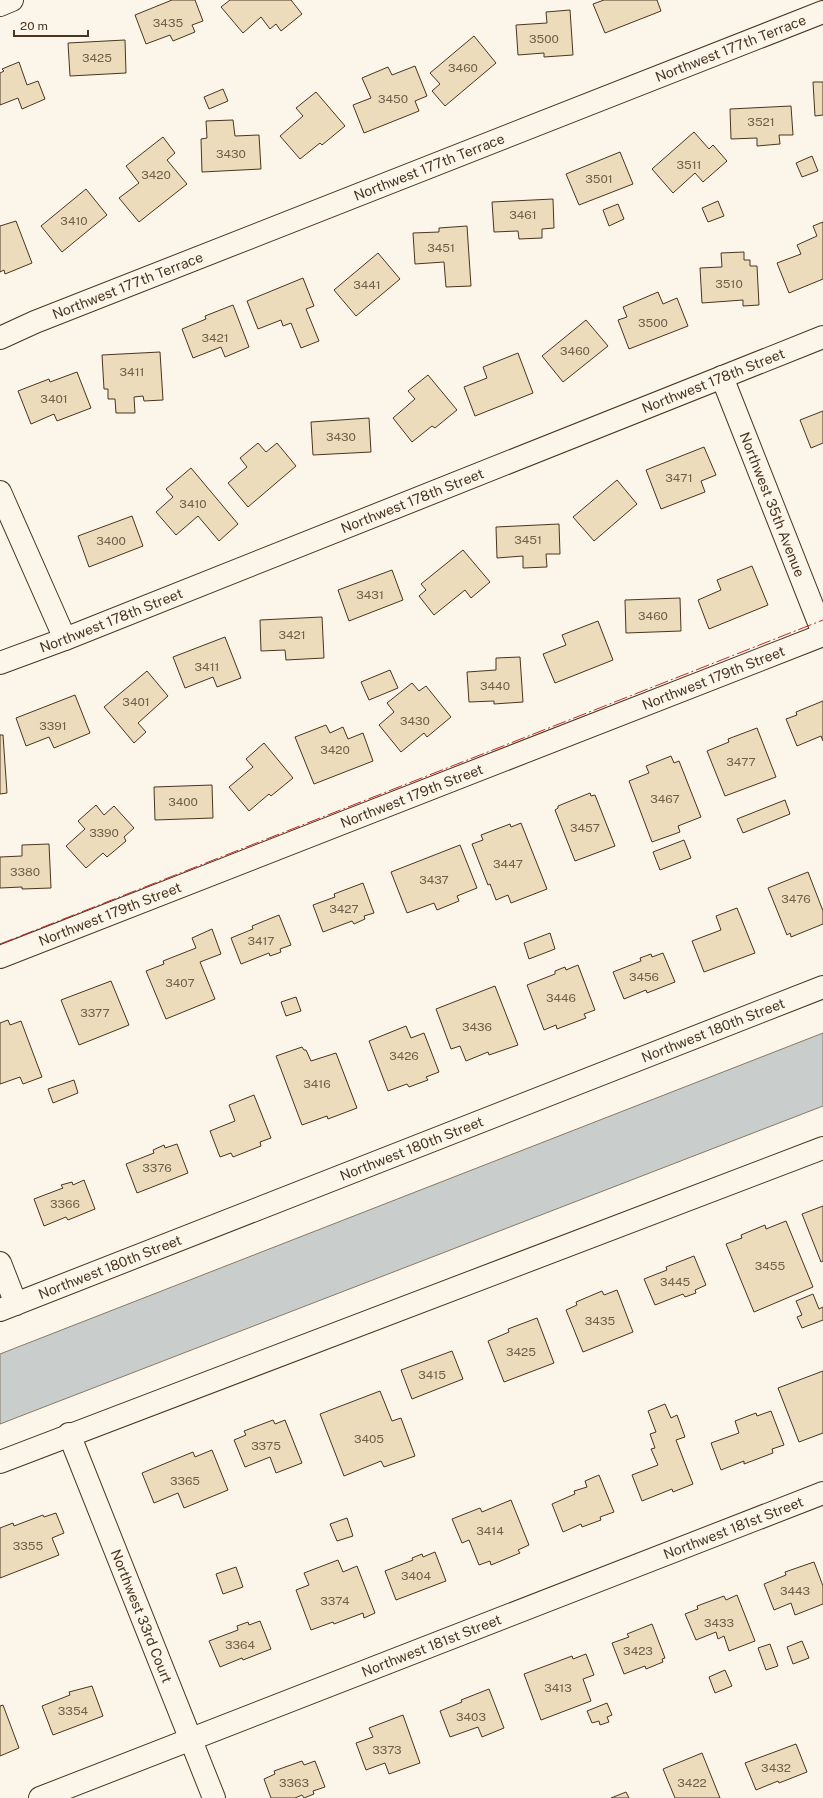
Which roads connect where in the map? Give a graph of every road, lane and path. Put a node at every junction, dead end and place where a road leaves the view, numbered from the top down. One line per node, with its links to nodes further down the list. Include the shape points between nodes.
1 (12, 0): 2 (street)
2 (0, 5)
3 (823, 12): 5 (street, Northwest 177th Terrace)
4 (823, 337): 6 (street, Northwest 178th Street)
5 (0, 338)
6 (722, 377): 8 (street, Northwest 35th Avenue); 9 (street, Northwest 178th Street)
7 (0, 492): 9 (street)
8 (823, 634): 11 (street, Northwest 179th Street)
9 (65, 639): 10 (street, Northwest 178th Street)
10 (0, 663)
11 (0, 957)
12 (823, 987): 15 (street, Northwest 180th Street)
13 (823, 1148): 16 (street)
14 (0, 1263): 15 (street)
15 (8, 1307)
16 (69, 1434): 17 (street); 19 (street, Northwest 33rd Court)
17 (0, 1462)
18 (823, 1493): 19 (street, Northwest 181st Street)
19 (191, 1739): 20 (street, Northwest 181st Street); 21 (street, Northwest 33rd Court)
20 (40, 1798)
21 (214, 1798)

